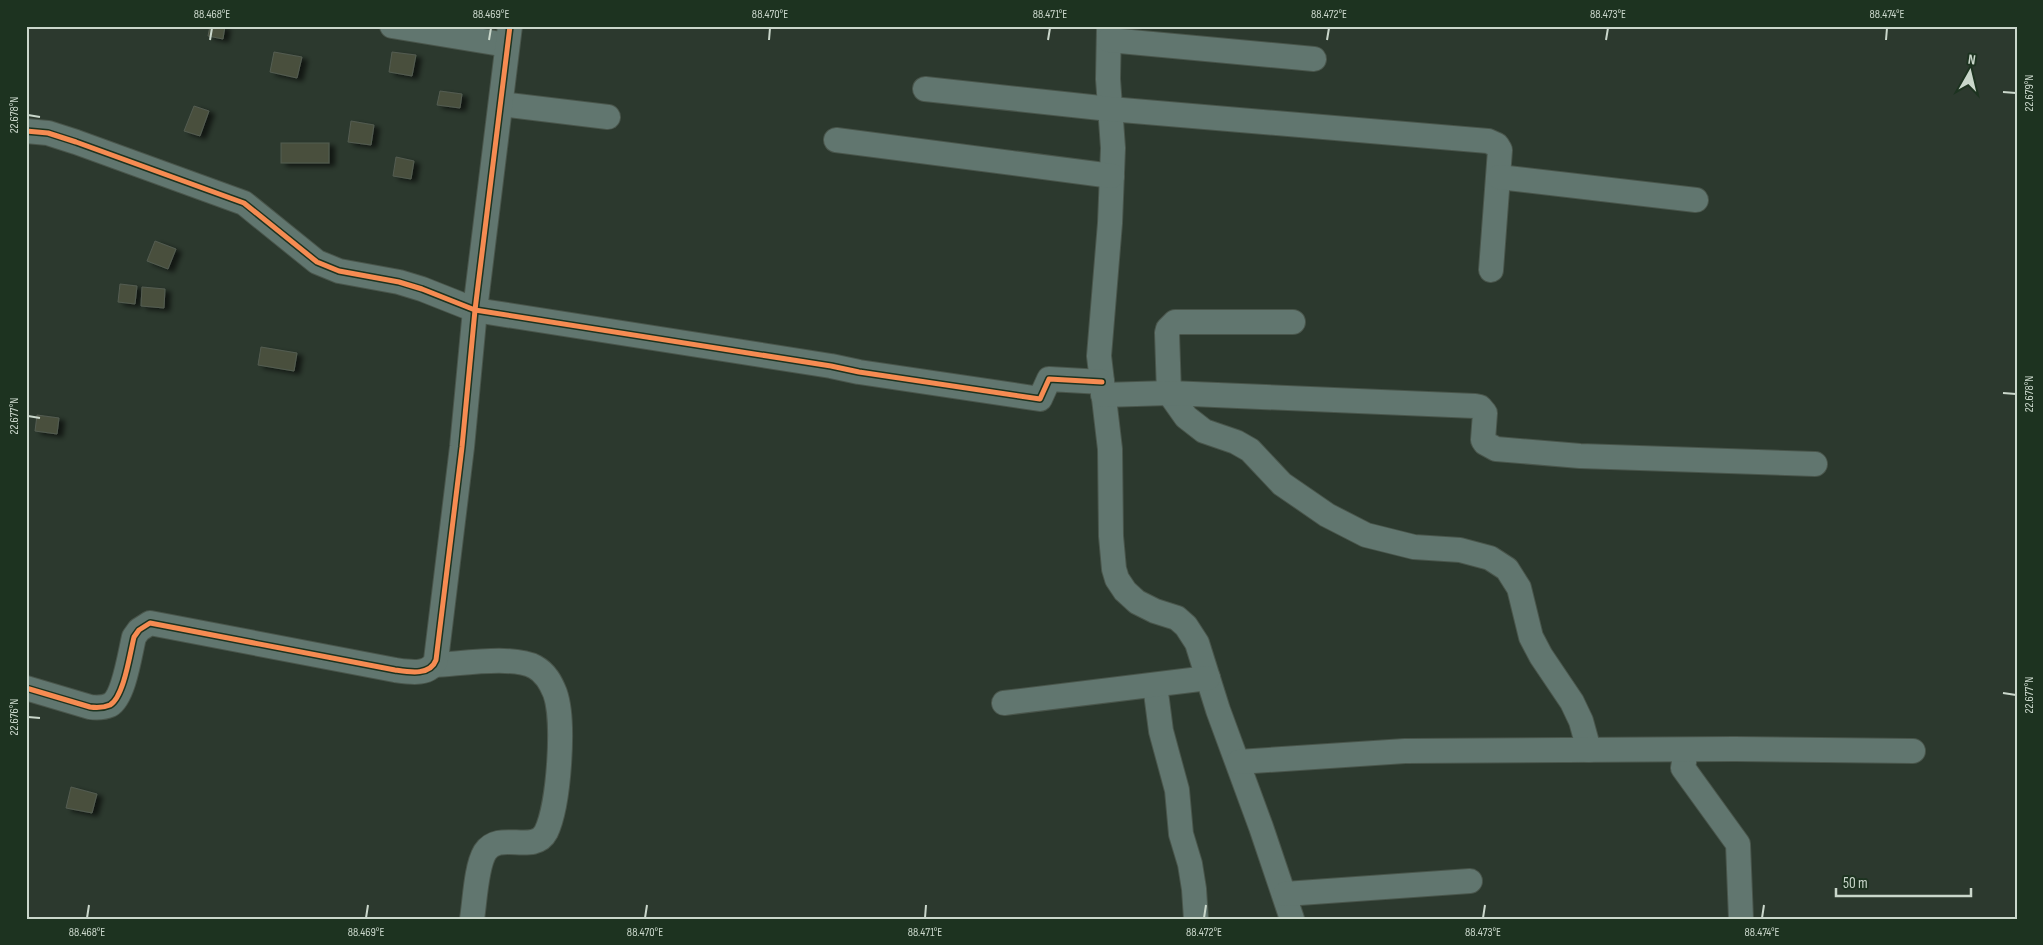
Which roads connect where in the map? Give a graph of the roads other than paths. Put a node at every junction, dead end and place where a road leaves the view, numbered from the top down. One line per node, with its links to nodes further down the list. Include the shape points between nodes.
1 (396, 27): 3 (street)
2 (1109, 33): 4 (street); 7 (street)
3 (509, 35): 6 (street)
4 (1314, 59)
5 (925, 89): 7 (street)
6 (501, 104): 8 (street); 15 (street)
7 (1110, 109): 11 (street); 12 (street, via 1488,141 1500,150)
8 (608, 117)
9 (26, 131): 15 (street, via 48,133 76,142 244,203 317,262 339,271 414,287)
10 (836, 140): 11 (street)
11 (1112, 176): 17 (street, via 1099,356)
12 (1499, 177): 13 (street); 14 (street)
13 (1696, 200)
14 (1491, 270)
15 (475, 310): 17 (street, via 1040,399 1049,379); 20 (street, via 462,447)
16 (1293, 322): 18 (street, via 1175,322 1167,333)
17 (1103, 388): 18 (street); 21 (street, via 1110,449 1111,527 1117,579 1137,602 1178,618 1186,626 1198,642)
18 (1169, 393): 19 (street, via 1474,406 1485,413 1483,440 1496,449 1580,456); 25 (street, via 1186,417 1204,431 1250,450 1282,484 1327,515 1366,535 1414,547 1460,550 1490,558 1507,569 1519,588 1531,637 1572,702)
19 (1815, 464)
20 (434, 665): 23 (street, via 425,671 395,670 150,623 138,630 134,637 121,690 111,704 101,708 90,707); 31 (street, via 521,662 536,667 548,678 556,696 561,751 546,831 533,842 500,842 486,852)
21 (1208, 678): 22 (street); 28 (street)
22 (1155, 685): 24 (street); 32 (street, via 1161,731 1177,790)
23 (26, 688)
24 (1004, 703)
25 (1589, 750): 26 (street); 28 (street, via 1405,752)
26 (1686, 750): 27 (street); 34 (street, via 1683,768 1738,844)
27 (1913, 751)
28 (1238, 762): 30 (street)
29 (1470, 881): 30 (street)
30 (1285, 894): 33 (street)
31 (472, 919)
32 (1196, 919)
33 (1292, 919)
34 (1741, 919)

